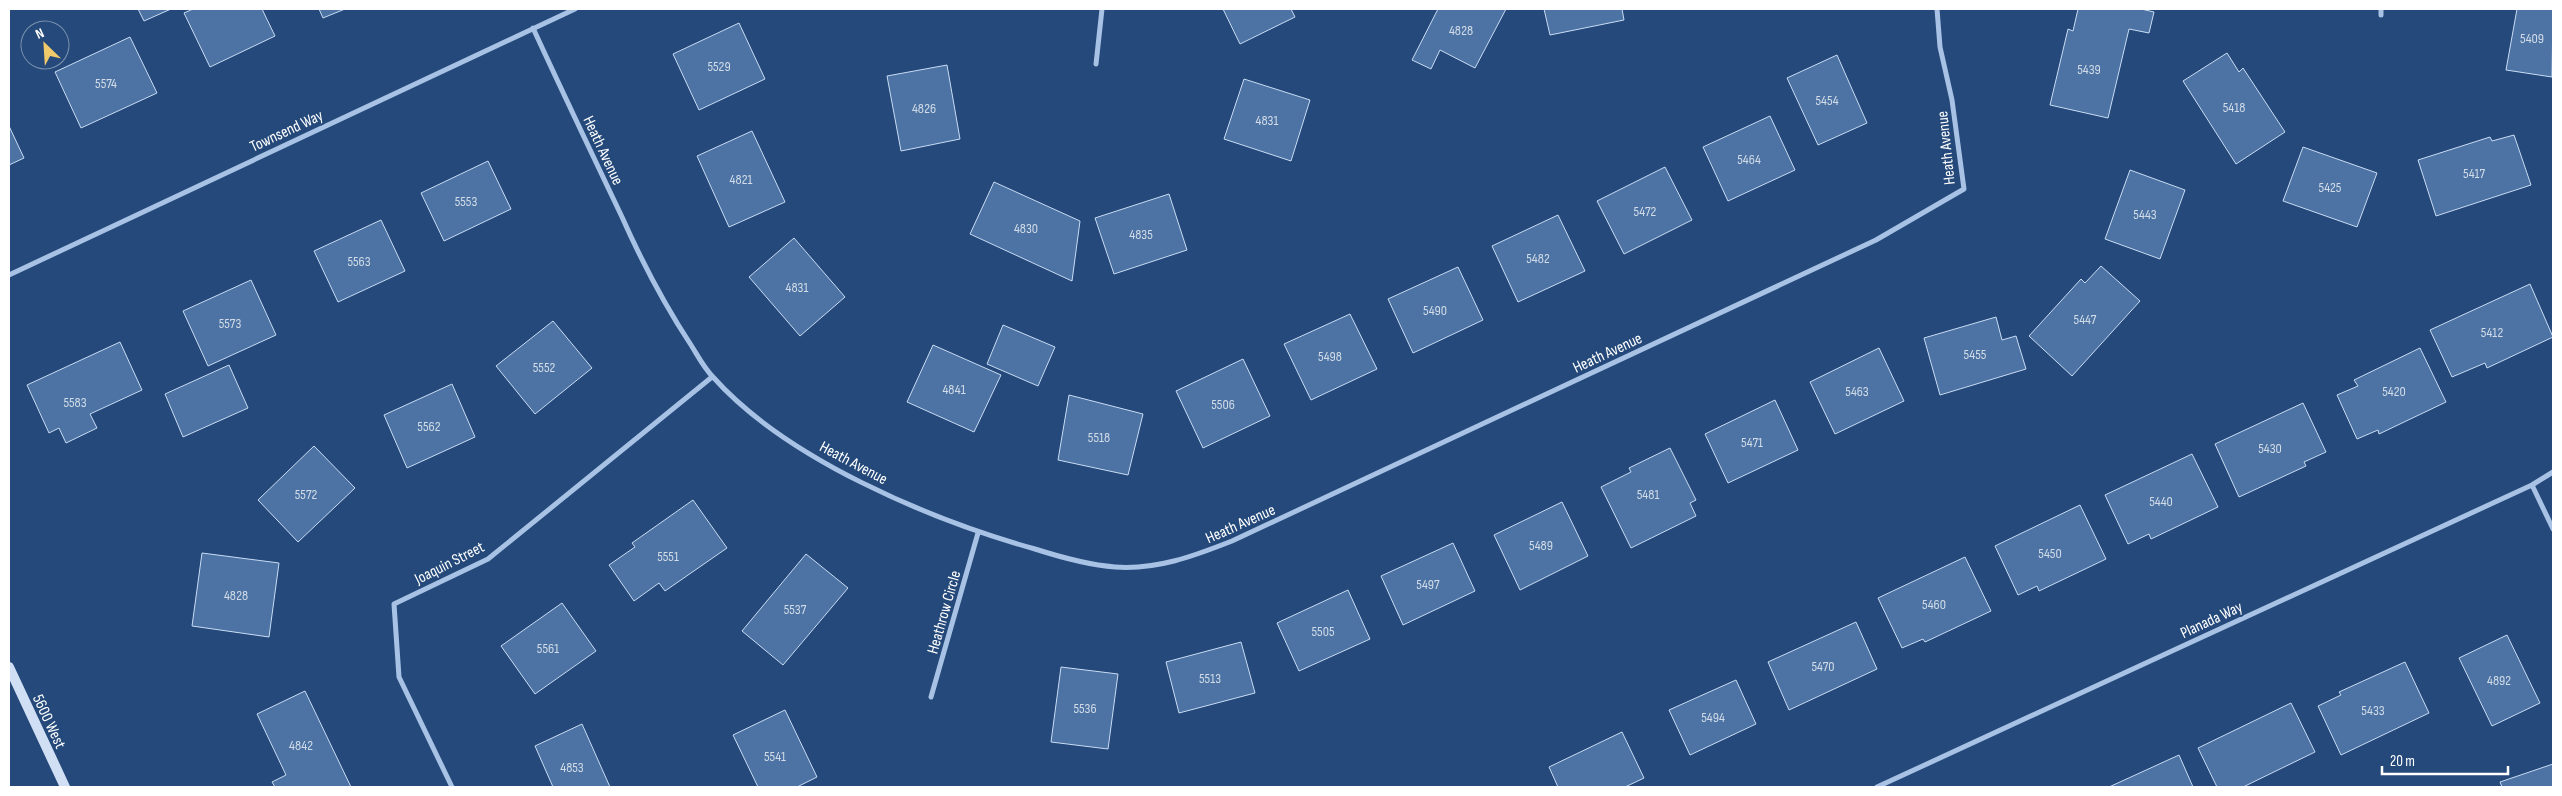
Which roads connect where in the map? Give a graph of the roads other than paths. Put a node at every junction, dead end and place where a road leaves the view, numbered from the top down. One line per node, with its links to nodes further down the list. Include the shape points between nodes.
1 (575, 9): 6 (street, Townsend Way)
2 (1102, 9): 7 (street)
3 (1937, 9): 13 (street, Heath Avenue, via 1940,47 1952,100 1964,189 1876,240 1232,541 1191,557 1151,567 1114,567)
4 (2381, 9): 5 (street)
5 (2381, 15)
6 (533, 28): 8 (street, Townsend Way); 9 (street, Heath Avenue, via 647,272)
7 (1096, 64)
8 (9, 275)
9 (712, 377): 13 (street, Heath Avenue, via 755,416 826,464); 17 (street, Joaquin Street, via 488,559 394,604 399,677)
10 (2553, 472): 11 (street, Planada Way)
11 (2532, 485): 12 (street); 18 (street, Planada Way)
12 (2553, 530)
13 (978, 534): 15 (street, Heathrow Circle)
14 (9, 668): 16 (main road, 5600 West)
15 (931, 697)
16 (65, 787)
17 (452, 787)
18 (1878, 787)

